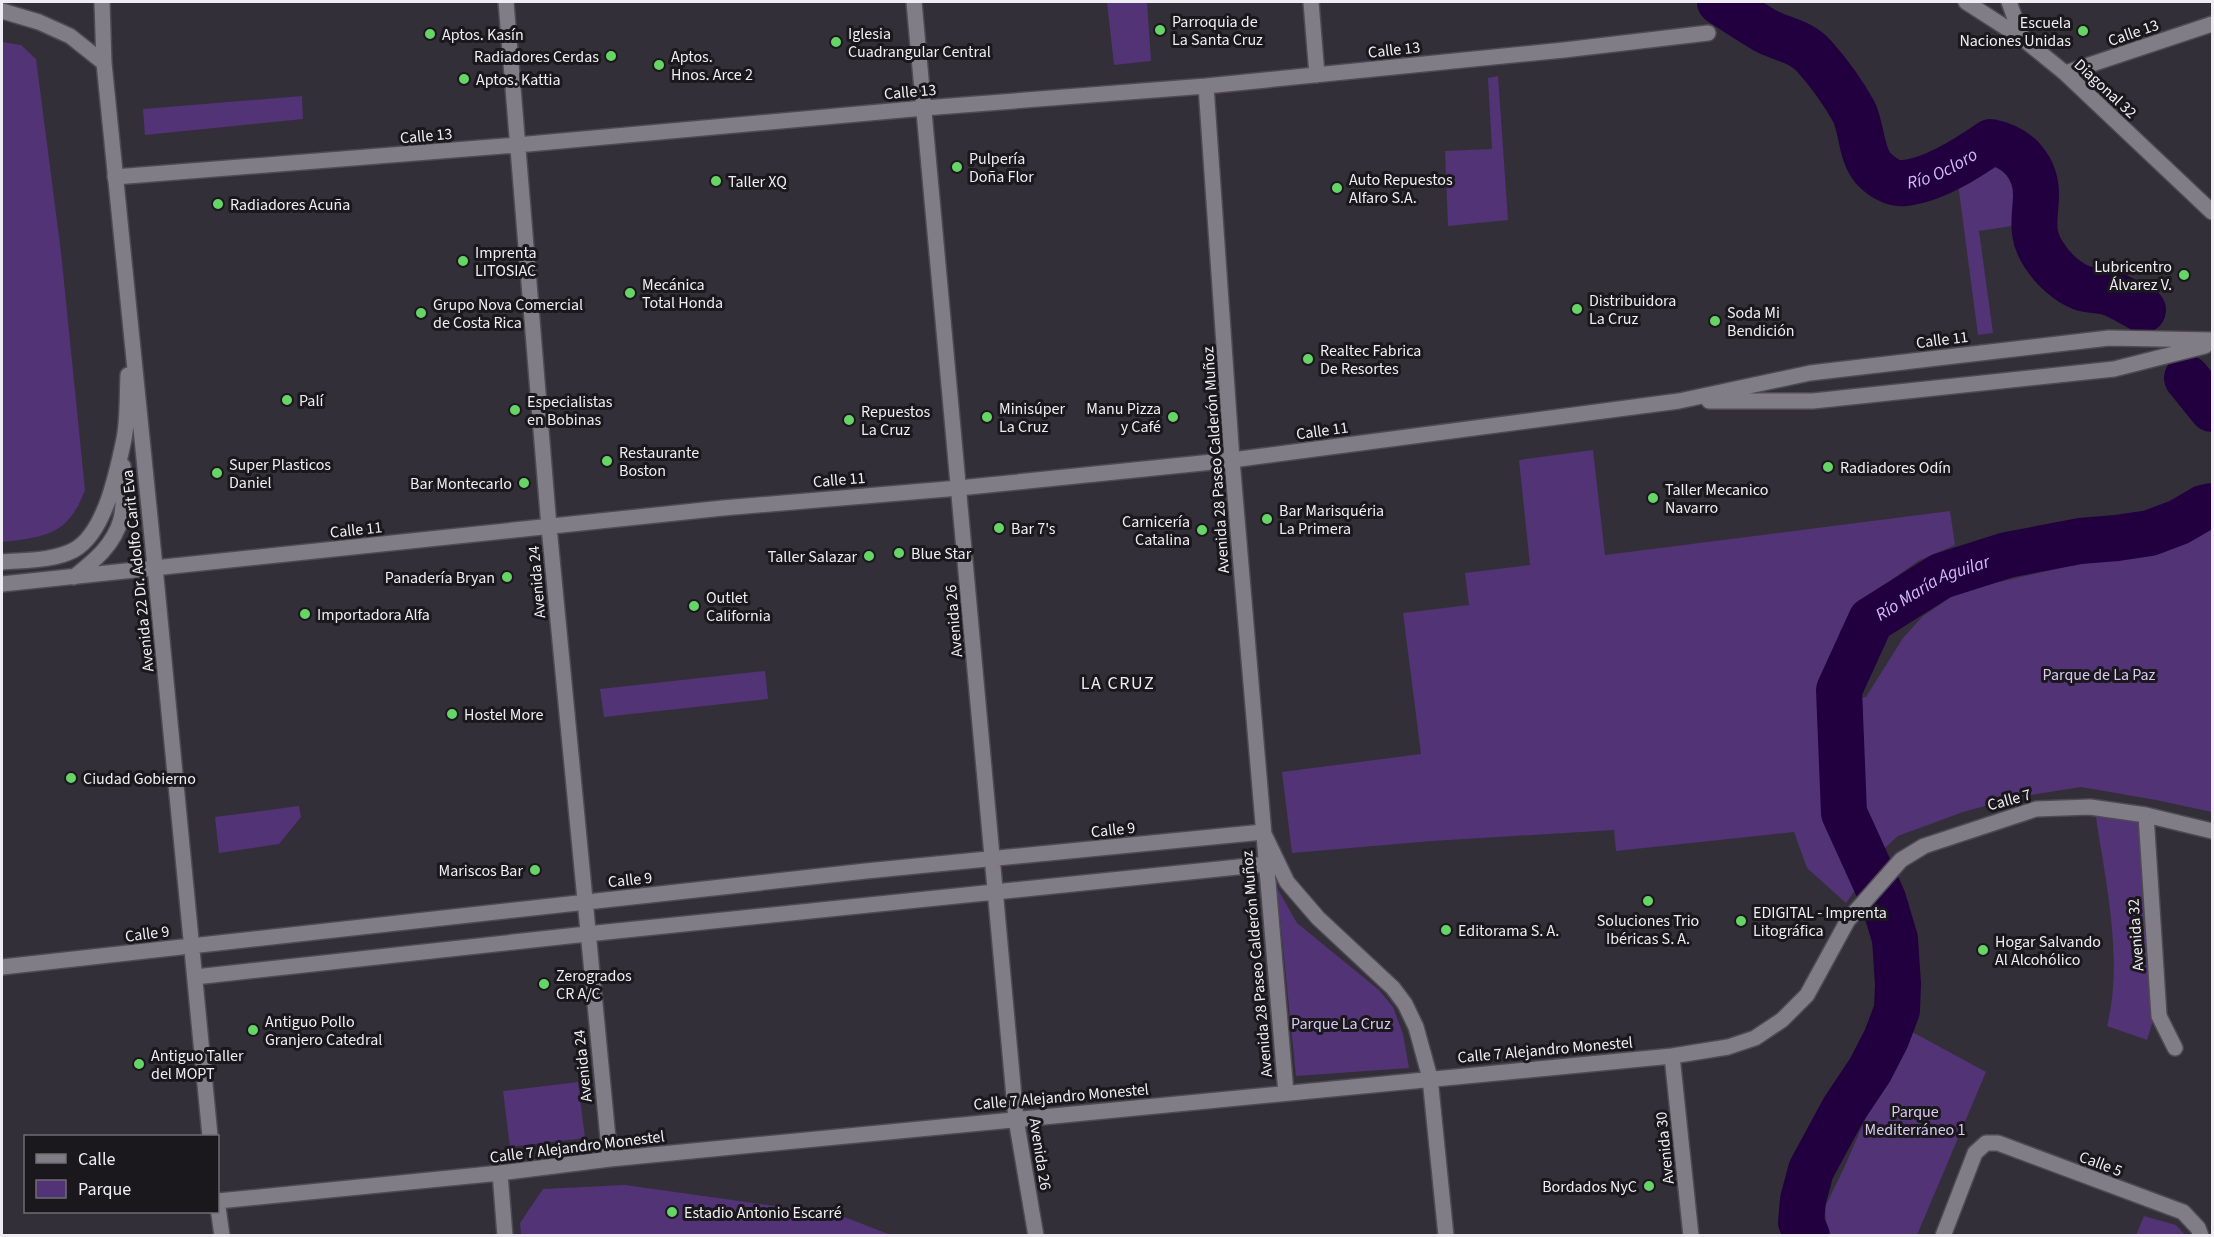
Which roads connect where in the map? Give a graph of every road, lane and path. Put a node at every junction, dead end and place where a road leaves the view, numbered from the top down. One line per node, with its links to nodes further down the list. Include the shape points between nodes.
1 (102, 2): 11 (street, Avenida 22 Dr. Adolfo Carit Eva)
2 (506, 2): 16 (street, Avenida 24)
3 (914, 2): 15 (street, Avenida 26)
4 (1311, 2): 13 (street)
5 (1966, 2): 10 (street, Diagonal 32)
6 (2009, 2): 10 (street)
7 (2, 11): 11 (street, via 70,36)
8 (2212, 24): 12 (street, Calle 13)
9 (1708, 33): 13 (street, Calle 13)
10 (2022, 38): 12 (street, Diagonal 32)
11 (104, 63): 17 (street, Avenida 22 Dr. Adolfo Carit Eva)
12 (2065, 73): 18 (street, Diagonal 32)
13 (1317, 75): 14 (street, Calle 13)
14 (1206, 86): 15 (street, Calle 13); 23 (street, Avenida 28 Paseo Calderón Muñoz)
15 (924, 108): 16 (street, Calle 13); 24 (street, Avenida 26)
16 (517, 145): 17 (street, Calle 13); 25 (street, Avenida 24)
17 (115, 177): 19 (street, Avenida 22 Dr. Adolfo Carit Eva)
18 (2212, 212)
19 (131, 333): 22 (street); 27 (street, Avenida 22 Dr. Adolfo Carit Eva)
20 (2212, 342): 21 (street, Calle 11, via 2109,338 1810,373); 21 (street, Calle 11, via 2114,369 1813,401)
21 (1679, 401): 23 (street, Calle 11)
22 (124, 438): 26 (street, via 106,506 93,532 75,549 51,557); 28 (street, via 121,518 113,539)
23 (1232, 460): 24 (street, Calle 11); 32 (street, Avenida 28 Paseo Calderón Muñoz)
24 (959, 488): 25 (street, Calle 11); 33 (street, Avenida 26)
25 (549, 527): 27 (street, Calle 11); 36 (street, Avenida 24)
26 (2, 562)
27 (155, 567): 28 (street, Calle 11); 39 (street, Avenida 22 Dr. Adolfo Carit Eva)
28 (74, 577): 29 (street, Calle 11)
29 (2, 584)
30 (2146, 816): 31 (street, Calle 7); 37 (street, Calle 7, via 2090,807 2036,809 1980,826 1924,846 1901,860); 42 (street, Avenida 32, via 2159,1016)
31 (2212, 831)
32 (1263, 832): 33 (street, Calle 9); 34 (street, Avenida 28 Paseo Calderón Muñoz)
33 (993, 858): 35 (street, Avenida 26); 36 (street, Calle 9)
34 (1271, 864): 35 (street); 44 (street, Avenida 28 Paseo Calderón Muñoz, via 1318,918 1405,1004 1416,1027); 45 (street, Avenida 28 Paseo Calderón Muñoz)
35 (996, 893): 38 (street); 46 (street, Avenida 26)
36 (584, 902): 38 (street, Avenida 24); 39 (street, Calle 9)
37 (1848, 920): 43 (street, Calle 7 Alejandro Monestel, via 1808,995 1782,1020 1755,1038 1728,1047)
38 (587, 934): 41 (street); 48 (street, Avenida 24)
39 (192, 946): 40 (street, Calle 9); 41 (street, Avenida 22 Dr. Adolfo Carit Eva)
40 (2, 967)
41 (195, 977): 47 (street, Avenida 22 Dr. Adolfo Carit Eva)
42 (2175, 1048)
43 (1672, 1056): 44 (street, Calle 7 Alejandro Monestel); 57 (street, Avenida 30)
44 (1430, 1078): 45 (street, Calle 7 Alejandro Monestel); 56 (street, Avenida 28 Paseo Calderón Muñoz)
45 (1286, 1093): 46 (street, Calle 7 Alejandro Monestel)
46 (1016, 1119): 48 (street, Calle 7 Alejandro Monestel); 55 (street, Avenida 26)
47 (210, 1135)
48 (610, 1159): 49 (street, Calle 7 Alejandro Monestel)
49 (500, 1173): 50 (street, Calle 7 Alejandro Monestel); 54 (street)
50 (219, 1201)
51 (219, 1213): 53 (street)
52 (2199, 1232): 58 (street, Calle 5, via 2183,1212 1998,1143 1986,1143 1975,1153)
53 (222, 1236)
54 (505, 1236)
55 (1036, 1236)
56 (1446, 1236)
57 (1691, 1236)
58 (1943, 1236)

